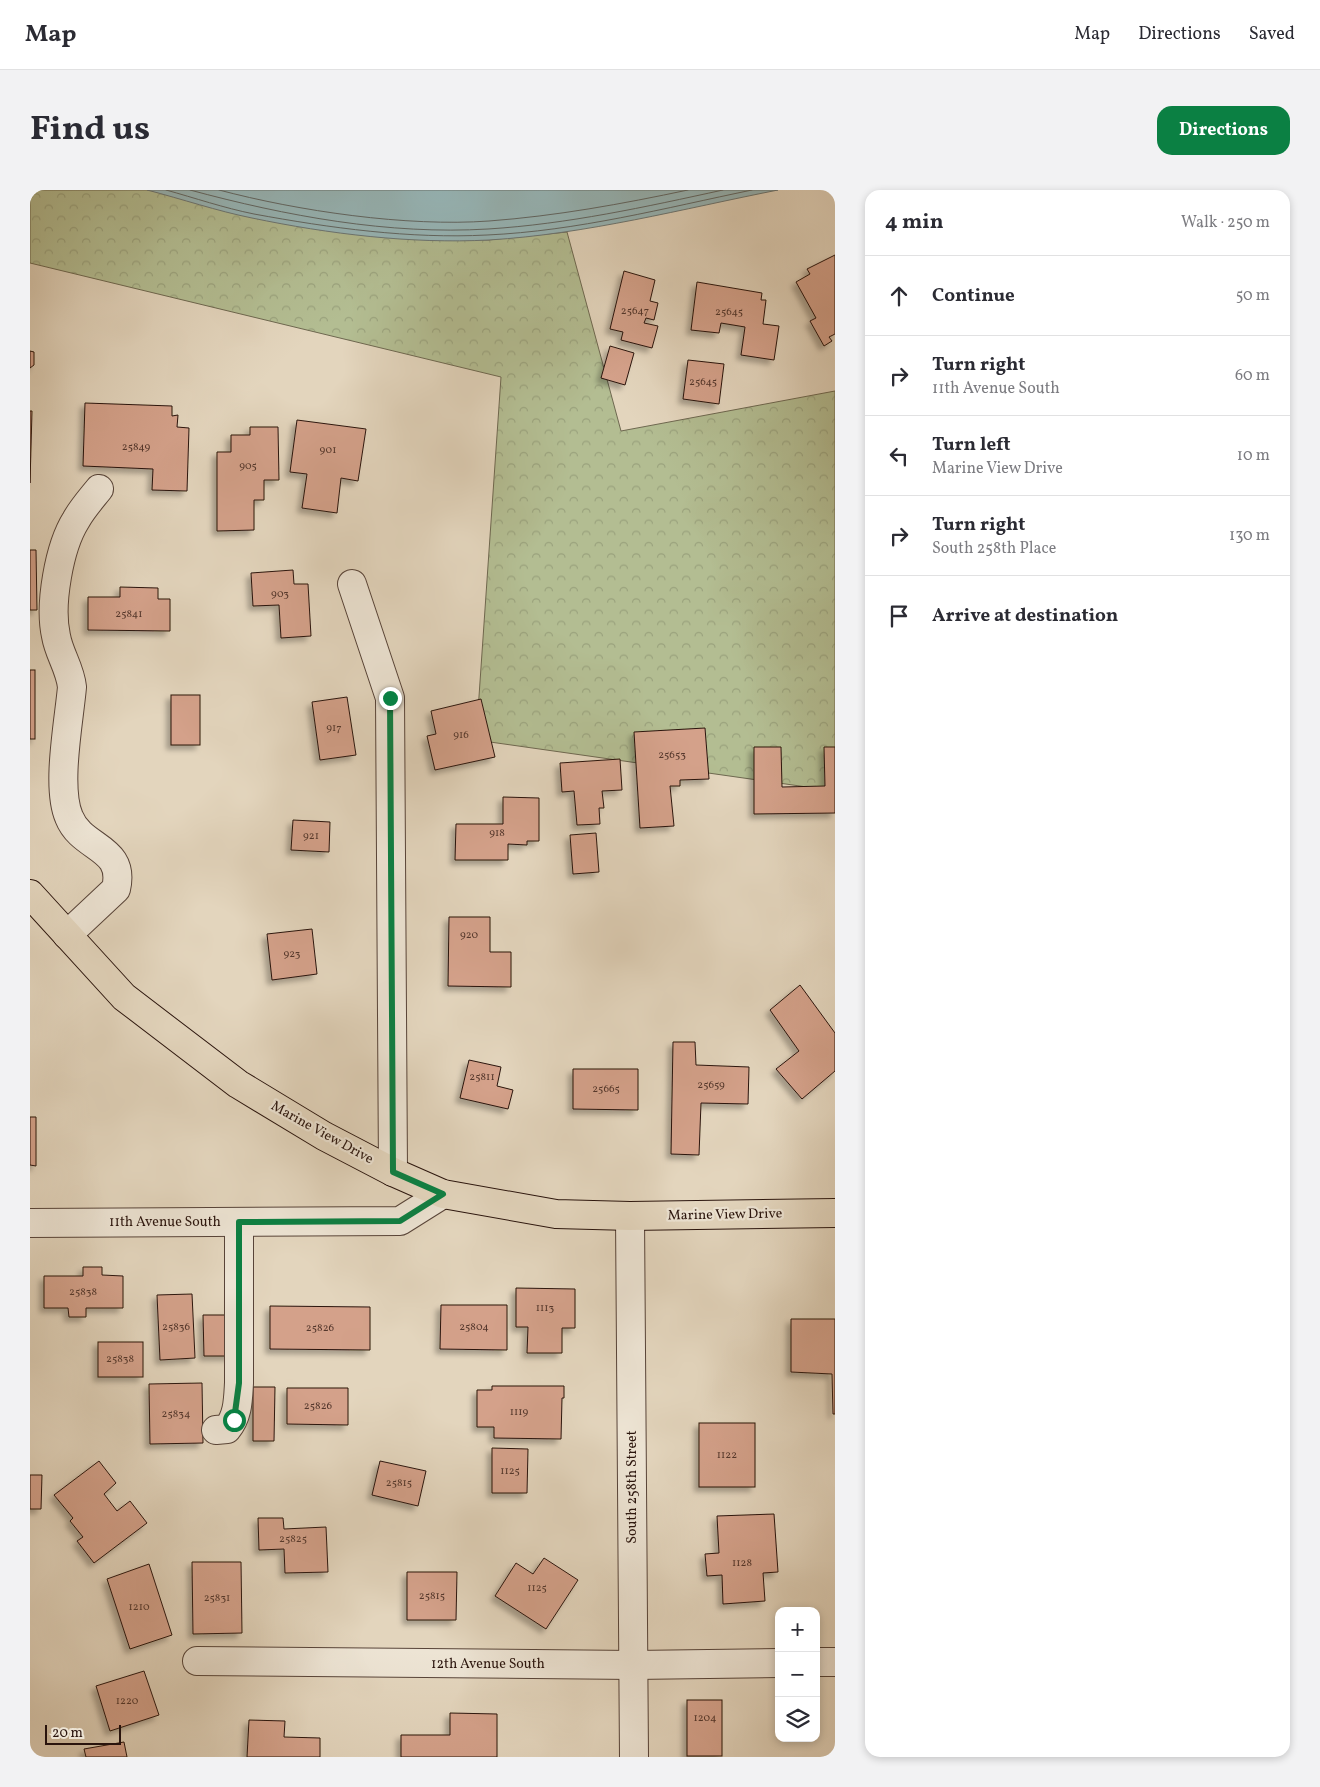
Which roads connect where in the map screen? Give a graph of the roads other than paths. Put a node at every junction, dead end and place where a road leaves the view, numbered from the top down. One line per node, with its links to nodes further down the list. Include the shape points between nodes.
1 (98, 489): 4 (street, via 75,521 57,577 54,610 56,636 70,672 72,687 64,802 69,819 78,832 112,858 118,869 118,879 116,889)
2 (352, 584): 5 (street, via 390,698)
3 (30, 894): 4 (main road, Marine View Drive)
4 (67, 935): 5 (main road, Marine View Drive, via 124,997 238,1084 324,1136)
5 (393, 1172): 6 (main road, Marine View Drive)
6 (443, 1194): 8 (main road, Marine View Drive, via 556,1214); 9 (street, 11th Avenue South, via 400,1221)
7 (835, 1213): 8 (main road, Marine View Drive)
8 (630, 1216): 16 (street, South 258th Street)
9 (239, 1222): 10 (street, 11th Avenue South); 11 (street, via 237,1404 234,1420 228,1429)
10 (30, 1223)
11 (216, 1430)
12 (197, 1662): 16 (street, 12th Avenue South)
13 (820, 1662): 14 (street)
14 (835, 1662)
15 (775, 1663): 16 (street, 12th Avenue South)
16 (634, 1665): 17 (street, South 258th Street)
17 (634, 1757)

